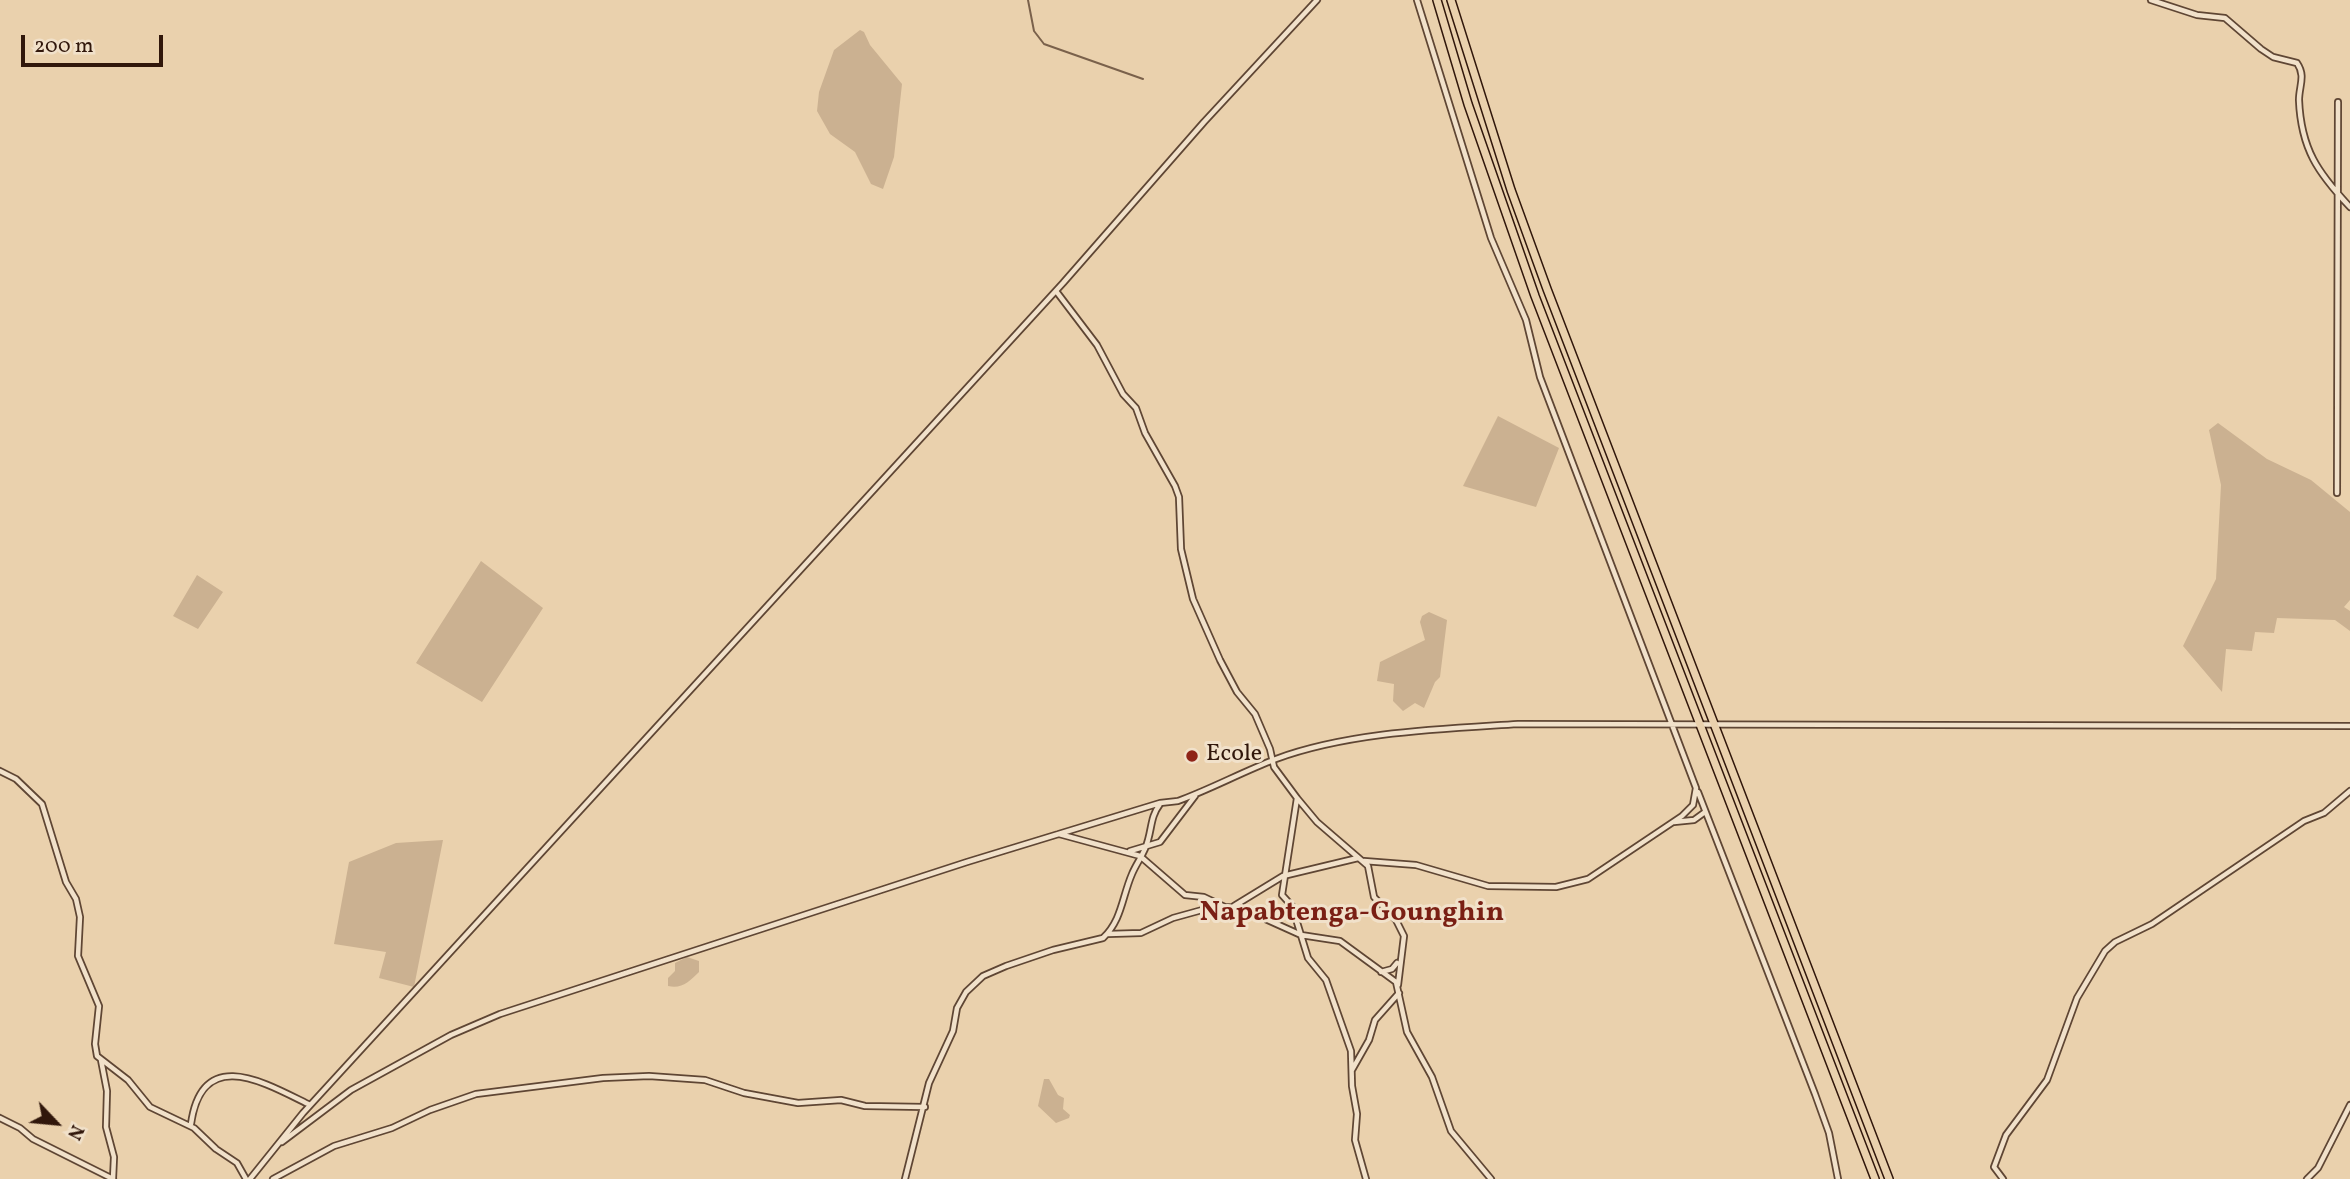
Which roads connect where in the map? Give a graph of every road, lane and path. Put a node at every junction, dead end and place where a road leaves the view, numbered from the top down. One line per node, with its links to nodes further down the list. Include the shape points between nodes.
1 (1317, 0): 9 (street)
2 (1417, 0): 11 (street, via 1491,238 1526,320 1540,377)
3 (1437, 0): 12 (highway, via 1535,296)
4 (1451, 0): 13 (highway, via 1511,190)
5 (2151, 0): 7 (street, via 2197,15 2225,18 2267,53 2297,63 2303,76 2299,100 2310,156)
6 (2338, 102): 7 (street)
7 (2338, 195): 8 (street); 10 (street)
8 (2350, 207)
9 (1056, 291): 15 (street, via 1097,345 1122,394 1136,408 1175,486 1192,599 1237,692 1255,713); 40 (street)
10 (2337, 493)
11 (1673, 726): 12 (street); 15 (street, via 1518,724 1402,731); 17 (street)
12 (1702, 726): 13 (street); 53 (highway)
13 (1716, 726): 14 (street); 54 (highway)
14 (2350, 726)
15 (1272, 761): 19 (street); 20 (street)
16 (0, 771): 38 (street, via 16,779 42,804 51,827 79,913 78,956 99,1006 95,1049)
17 (1696, 788): 22 (street); 23 (street, via 1693,805)
18 (2350, 791): 55 (street, via 2324,813 2105,951 2077,998 2047,1080 2006,1135 1994,1167)
19 (1196, 794): 21 (street); 25 (street, via 1171,831)
20 (1297, 798): 28 (street); 29 (street)
21 (1160, 803): 24 (street); 25 (street)
22 (1705, 812): 23 (street, via 1694,820); 52 (street, via 1815,1094)
23 (1673, 822): 28 (street, via 1588,878 1556,887 1488,886 1416,865)
24 (1058, 834): 26 (street); 45 (street, via 500,1014 451,1035 351,1090)
25 (1145, 849): 26 (street); 27 (street)
26 (1126, 852): 27 (street)
27 (1142, 857): 30 (street, via 1179,891); 32 (street)
28 (1362, 859): 29 (street); 34 (street, via 1374,897 1402,931)
29 (1283, 876): 31 (street); 33 (street, via 1282,895 1292,906)
30 (1220, 905): 31 (street); 32 (street, via 1141,933)
31 (1233, 906): 33 (street)
32 (1107, 934): 42 (street, via 976,980 960,1000 953,1031 929,1083)
33 (1301, 935): 35 (street, via 1340,941); 39 (street, via 1308,958 1326,980)
34 (1398, 960): 35 (street, via 1392,969); 36 (street)
35 (1380, 972): 36 (street)
36 (1398, 985): 37 (street)
37 (1399, 993): 39 (street, via 1376,1020); 51 (street, via 1407,1032 1432,1077 1451,1131)
38 (101, 1060): 44 (street, via 128,1080 150,1107); 46 (street)
39 (1352, 1070): 50 (street, via 1355,1140)
40 (310, 1105): 44 (street, via 252,1077 223,1076 200,1093); 45 (street)
41 (2350, 1105): 56 (street, via 2318,1168)
42 (925, 1107): 48 (street, via 797,1102 744,1093 705,1080 603,1077 476,1094 334,1146); 49 (street)
43 (0, 1118): 46 (street)
44 (191, 1125): 47 (street, via 237,1163)
45 (282, 1142): 47 (street)
46 (113, 1179)
47 (248, 1179)
48 (273, 1179)
49 (905, 1179)
50 (1366, 1179)
51 (1491, 1179)
52 (1838, 1179)
53 (1875, 1179)
54 (1889, 1179)
55 (2003, 1179)
56 (2307, 1179)

